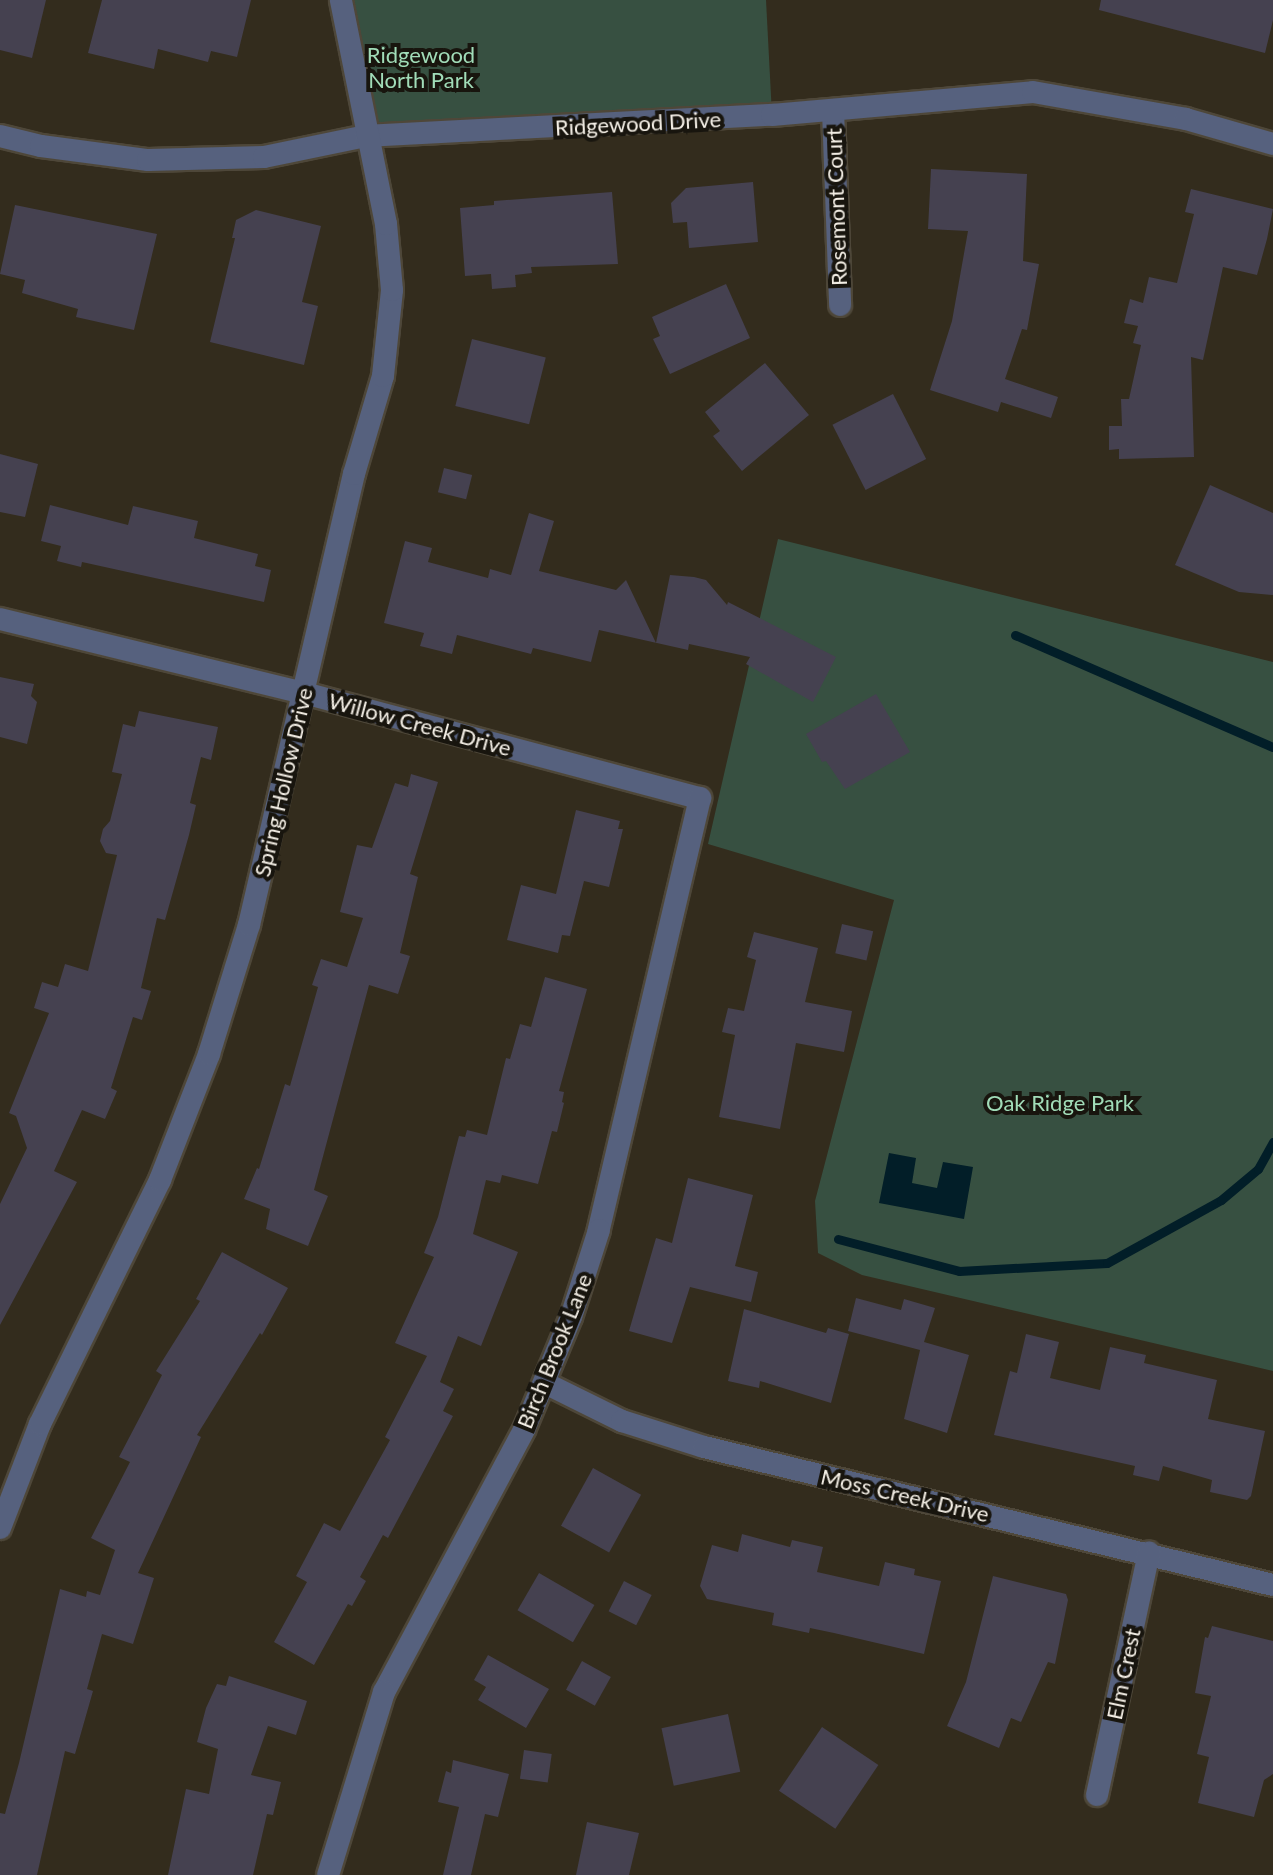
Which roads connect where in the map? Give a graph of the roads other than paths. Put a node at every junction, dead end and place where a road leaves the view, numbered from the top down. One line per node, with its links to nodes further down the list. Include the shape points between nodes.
1 (341, 0): 4 (street, Spring Hollow Drive)
2 (833, 110): 4 (street, Ridgewood Drive); 5 (street, Ridgewood Drive, via 1033,92 1186,119); 6 (street, Rosemont Court)
3 (0, 136): 4 (street, Ridgewood Drive, via 148,160 264,157)
4 (366, 136): 8 (street, Spring Hollow Drive, via 386,224 392,290 383,376 354,474)
5 (1273, 144)
6 (840, 305)
7 (0, 619): 8 (street, Willow Creek Drive)
8 (304, 693): 9 (street, Willow Creek Drive); 11 (street, Spring Hollow Drive, via 249,925 209,1054 160,1180 40,1424)
9 (700, 798): 10 (street, Birch Brook Lane, via 599,1230)
10 (545, 1383): 12 (street, Moss Creek Drive, via 622,1421 691,1443); 15 (street, Birch Brook Lane, via 384,1692)
11 (0, 1528)
12 (1149, 1553): 13 (street, Moss Creek Drive); 14 (street, Elm Crest)
13 (1273, 1585)
14 (1097, 1795)
15 (328, 1875)

